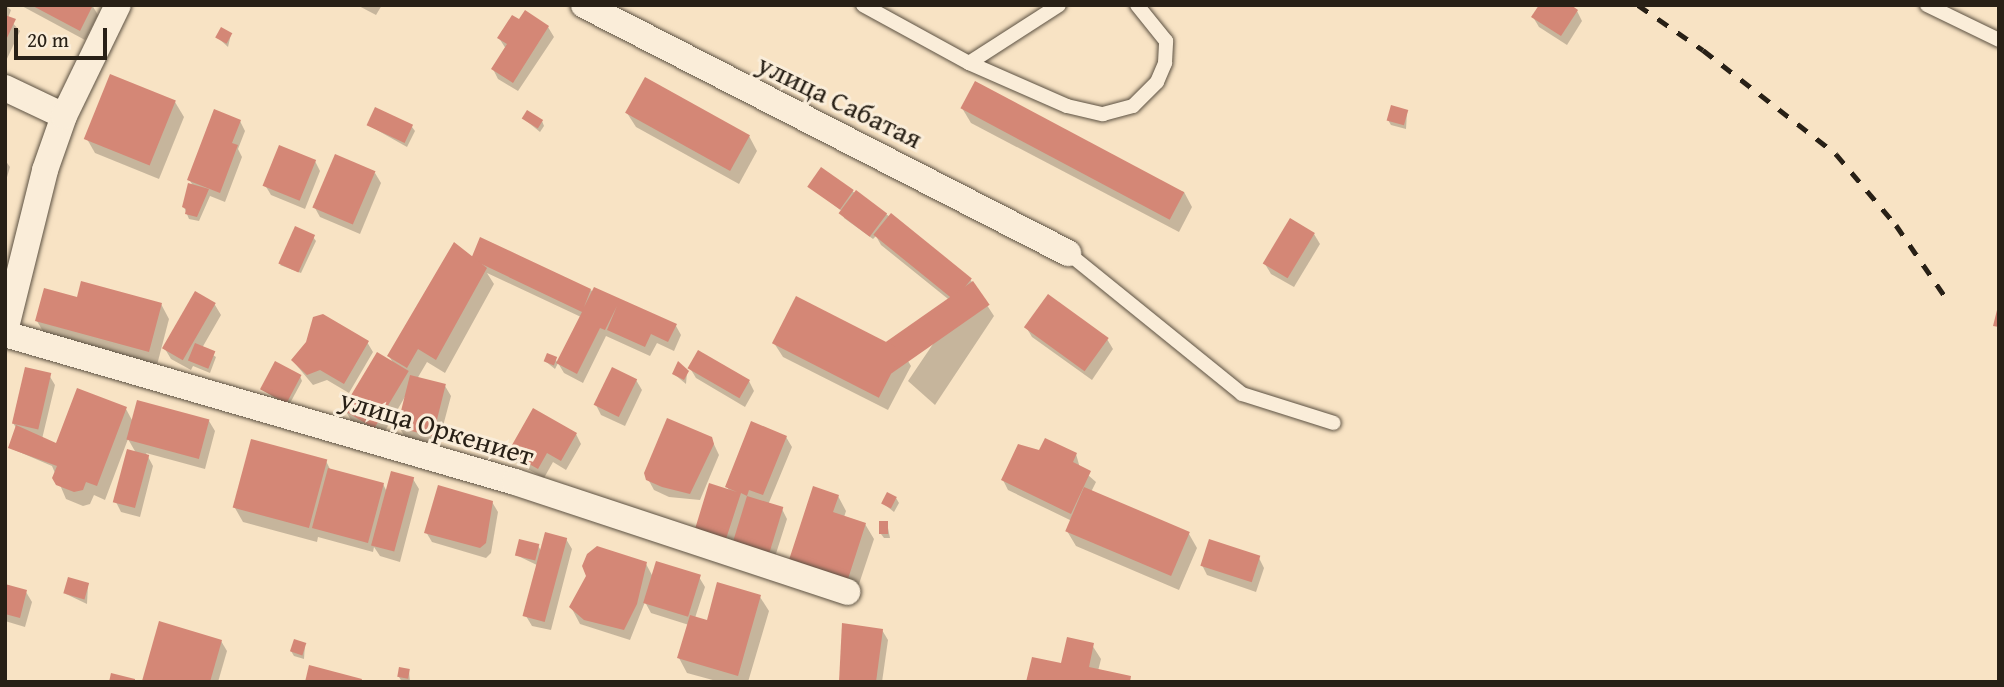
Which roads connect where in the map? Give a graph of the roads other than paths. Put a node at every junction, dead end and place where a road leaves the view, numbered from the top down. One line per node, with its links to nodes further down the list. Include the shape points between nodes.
1 (118, 5): 10 (street)
2 (584, 5): 11 (street, улица Сабатая)
3 (863, 5): 8 (lane)
4 (1059, 5): 8 (lane)
5 (1136, 5): 8 (lane, via 1166,41 1165,63 1157,82 1133,106 1103,114 1067,106)
6 (1927, 5): 7 (lane)
7 (1999, 40)
8 (969, 63)
9 (5, 89): 10 (street)
10 (64, 116): 12 (street, via 45,170)
11 (1068, 253): 13 (lane, via 1242,394)
12 (5, 332): 14 (street, улица Оркениет, via 515,482)
13 (1334, 424)
14 (847, 592)

